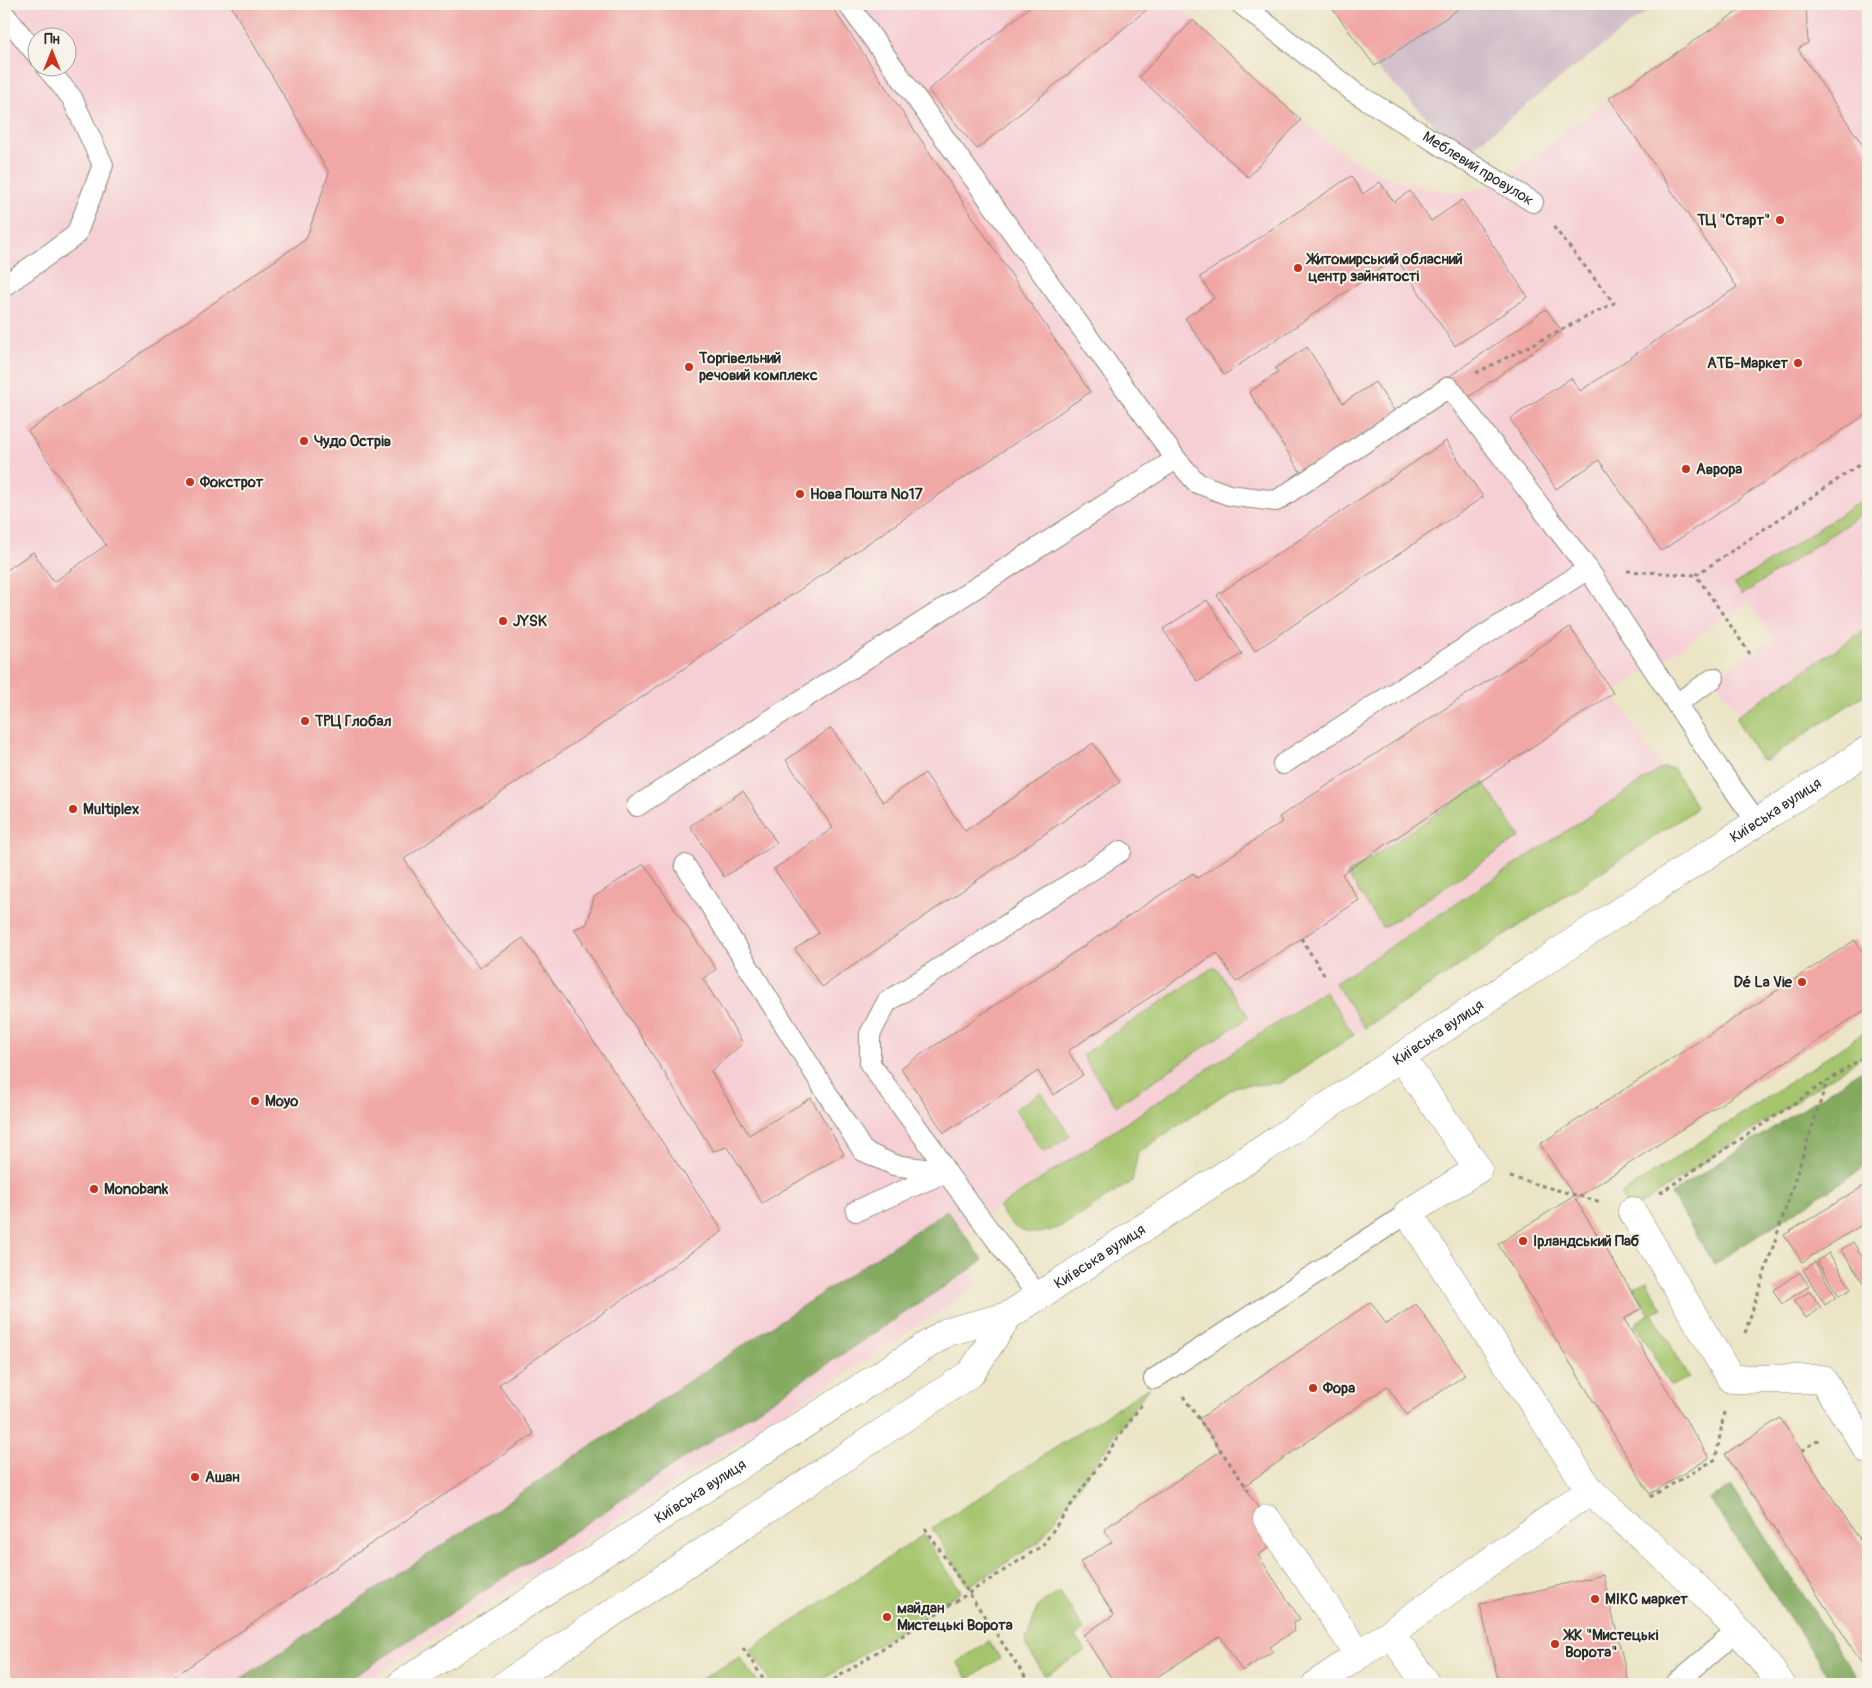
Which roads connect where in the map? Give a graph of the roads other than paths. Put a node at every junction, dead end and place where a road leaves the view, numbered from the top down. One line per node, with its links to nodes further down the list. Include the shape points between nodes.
1 (848, 4): 8 (lane)
2 (1242, 4): 6 (lane, Меблевий провулок, via 1354,92)
3 (4, 14): 4 (lane)
4 (28, 44)
5 (55, 78): 7 (lane, via 72,98 103,165 76,235)
6 (1533, 202)
7 (4, 286)
8 (1176, 459): 9 (lane, via 1198,483 1228,495 1276,501 1448,387); 14 (lane)
9 (1588, 569): 11 (lane); 13 (lane)
10 (1714, 678): 11 (lane)
11 (1676, 704): 15 (lane)
12 (1868, 750): 15 (main road, Київська вулиця)
13 (1283, 764)
14 (637, 806)
15 (1757, 822): 18 (main road, Київська вулиця)
16 (1121, 851): 19 (lane, via 887,1002 870,1034 870,1064)
17 (685, 865): 19 (lane, via 863,1151 894,1165)
18 (1401, 1057): 22 (main road, via 1478,1169); 23 (main road, Київська вулиця)
19 (946, 1172): 20 (lane); 23 (lane)
20 (856, 1211)
21 (1632, 1211): 26 (main road, via 1731,1378 1822,1378)
22 (1408, 1213): 25 (lane); 27 (main road)
23 (1038, 1296): 24 (main road, Київська вулиця)
24 (1008, 1316): 32 (main road, Київська вулиця, via 947,1332); 33 (main road, Київська вулиця, via 971,1373)
25 (1160, 1375)
26 (1868, 1450)
27 (1590, 1490): 29 (main road); 30 (main road)
28 (1267, 1519): 31 (main road)
29 (1738, 1630): 36 (lane); 37 (main road)
30 (1391, 1633): 31 (main road); 35 (main road)
31 (1359, 1655): 34 (main road)
32 (401, 1684)
33 (506, 1684)
34 (1316, 1684)
35 (1426, 1684)
36 (1675, 1684)
37 (1781, 1684)

